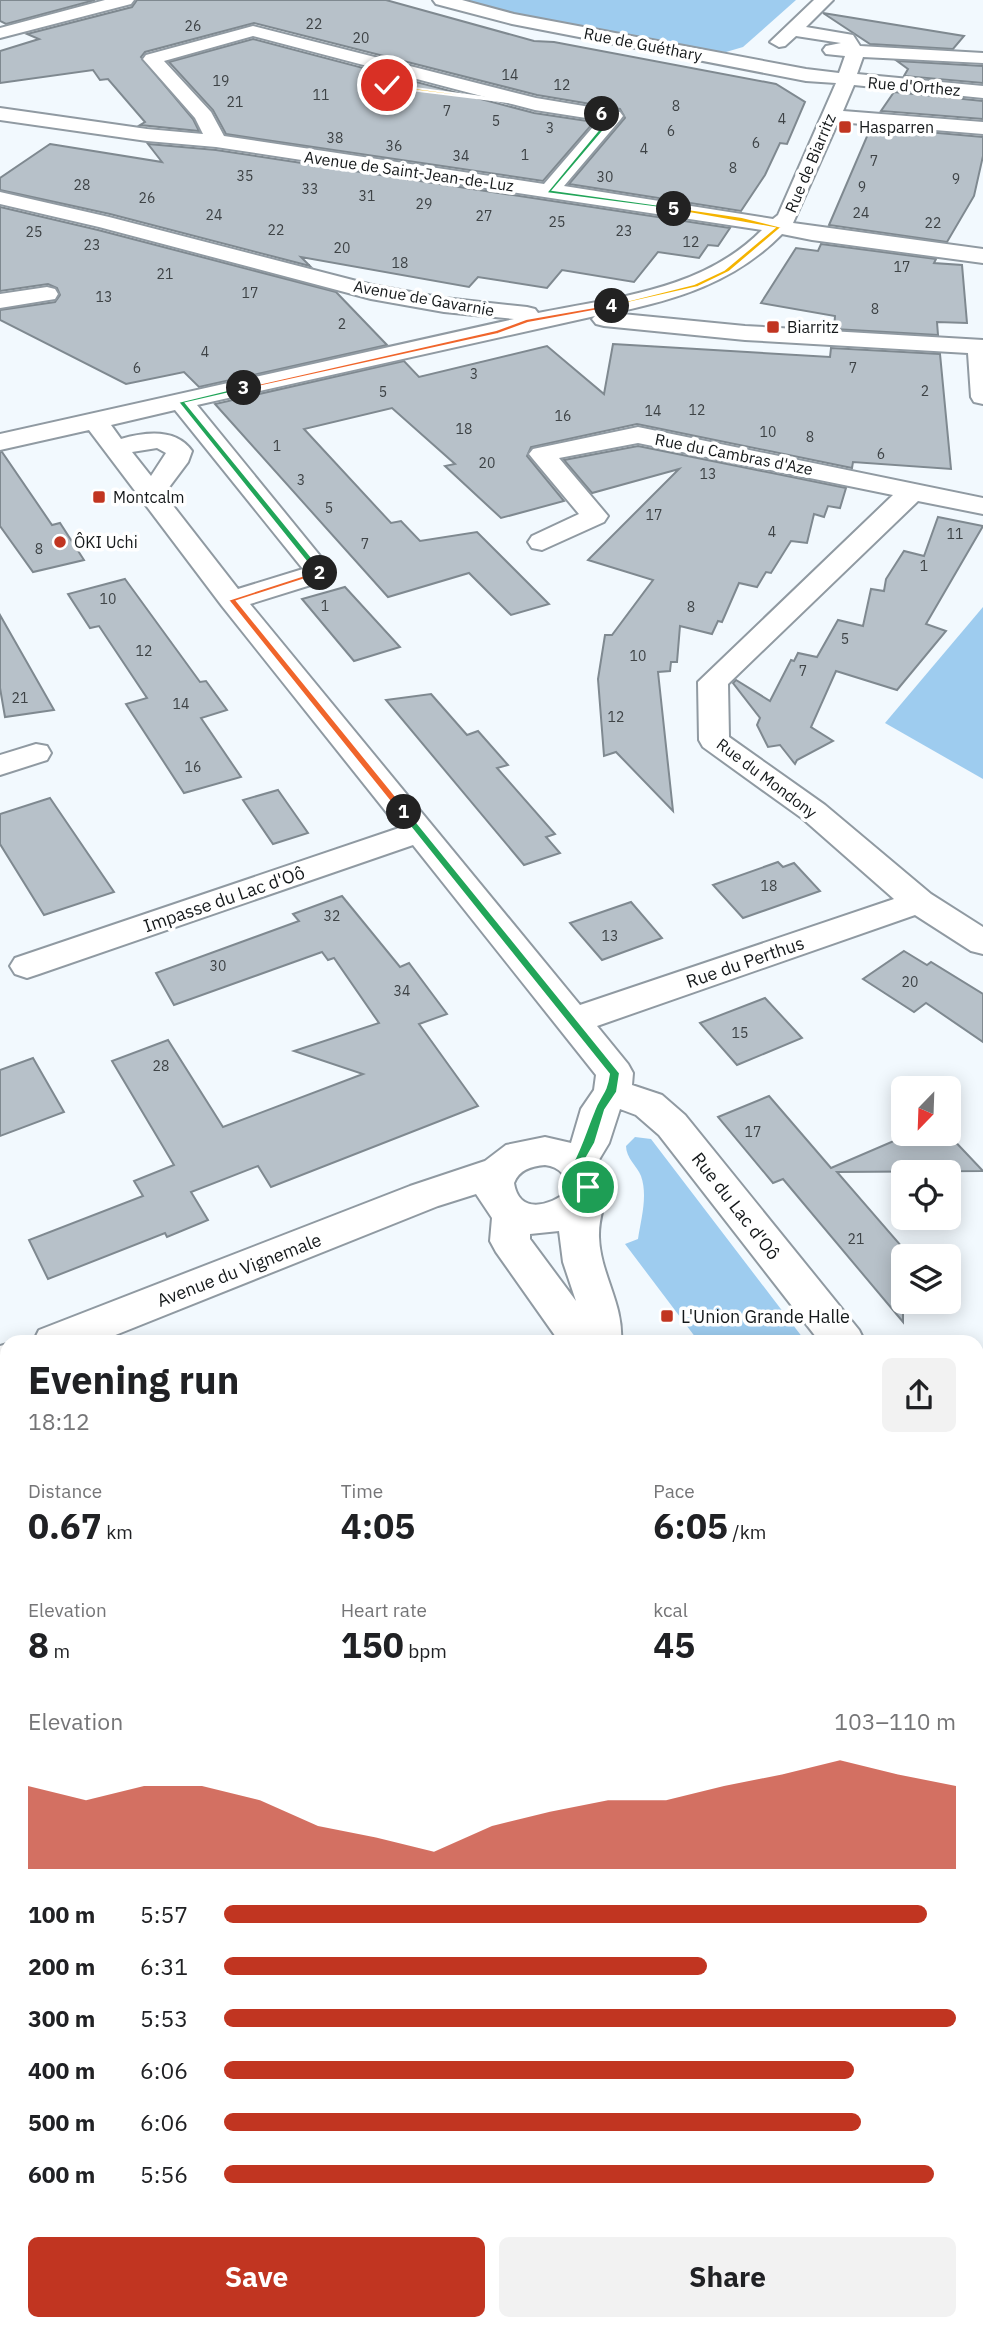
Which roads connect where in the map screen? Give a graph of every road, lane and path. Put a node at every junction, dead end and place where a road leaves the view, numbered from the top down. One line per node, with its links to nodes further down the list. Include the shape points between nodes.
1 (125, 0): 5 (street)
2 (442, 0): 9 (street, Rue de Guéthary, via 512,19)
3 (824, 0): 4 (street)
4 (793, 30): 6 (street); 7 (street)
5 (0, 33)
6 (777, 43): 7 (street); 9 (street)
7 (851, 46): 8 (street); 10 (street, Rue de Biarritz)
8 (983, 58)
9 (750, 65): 10 (street, Rue de Guéthary)
10 (846, 80): 11 (street, Rue d'Orthez); 13 (street, Rue de Biarritz)
11 (983, 92)
12 (0, 114): 15 (street, Avenue de Saint-Jean-de-Luz)
13 (830, 116): 14 (street); 18 (street, Rue de Biarritz, via 788,217)
14 (983, 128)
15 (216, 141): 16 (street, Avenue de Saint-Jean-de-Luz); 16 (street, via 204,116 152,59 253,31 403,71 387,85 613,116)
16 (548, 191): 18 (street, Avenue de Saint-Jean-de-Luz)
17 (0, 198): 23 (street, Avenue de Gavarnie, via 371,292)
18 (779, 227): 19 (street, Avenue de Saint-Jean-de-Luz); 20 (street, Rue de Biarritz, via 726,271)
19 (983, 256)
20 (696, 286): 23 (street, Rue de Biarritz); 24 (street, via 707,295)
21 (47, 294): 22 (street)
22 (0, 301)
23 (559, 316): 24 (street, Avenue de Gavarnie); 27 (street)
24 (709, 329): 25 (street, Avenue de Gavarnie)
25 (981, 347): 26 (street)
26 (983, 397)
27 (181, 402): 28 (street); 35 (street, via 320,573)
28 (95, 421): 29 (street); 30 (street)
29 (0, 442)
30 (116, 450): 32 (street); 32 (street, via 151,440 171,443 179,451)
31 (912, 492): 33 (street, Rue du Cambras d'Aze); 34 (street, Rue du Cambras d'Aze, via 638,435 542,454 595,516); 39 (street, Rue du Mondony, via 713,682 713,740 814,813)
32 (151, 494): 35 (street)
33 (983, 506)
34 (541, 542)
35 (232, 600): 38 (street)
36 (36, 753): 37 (street)
37 (0, 765)
38 (420, 832): 41 (street, Impasse du Lac d'Oô); 42 (street)
39 (919, 902): 40 (street, Rue du Mondony); 42 (street, Rue du Perthus)
40 (983, 943)
41 (27, 966)
42 (572, 1021): 43 (street, via 614,1073)
43 (606, 1100): 44 (street); 45 (street); 50 (street, Rue du Lac d'Oô, via 649,1105 672,1125)
44 (537, 1151): 45 (street, via 552,1152); 46 (street, via 507,1161)
45 (581, 1181): 46 (street, via 576,1210 562,1218 527,1219); 49 (street, via 579,1234 604,1325)
46 (503, 1196): 47 (street, Avenue du Vignemale, via 424,1196); 48 (street, via 510,1241 571,1325)
47 (72, 1335)
48 (583, 1335)
49 (602, 1335)
50 (838, 1335)

